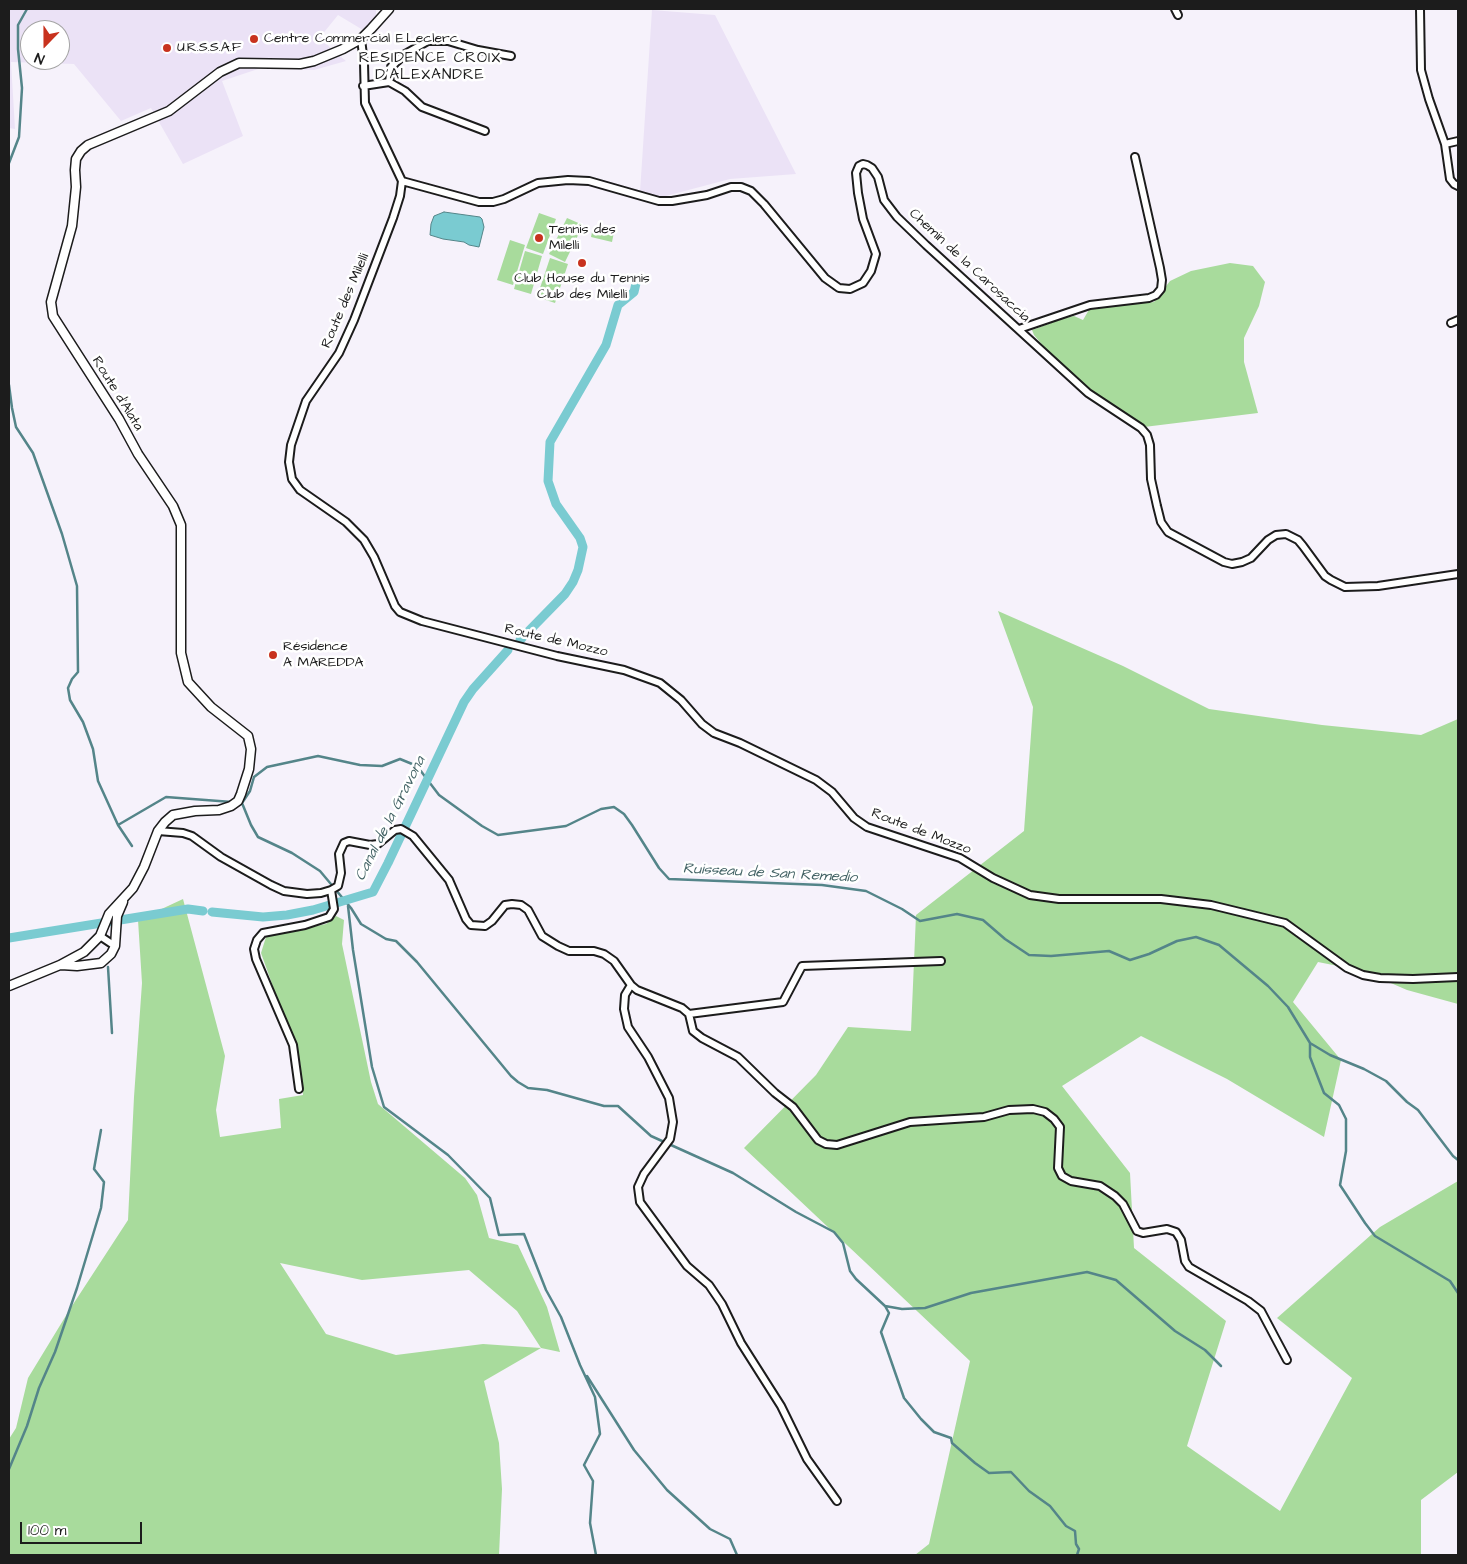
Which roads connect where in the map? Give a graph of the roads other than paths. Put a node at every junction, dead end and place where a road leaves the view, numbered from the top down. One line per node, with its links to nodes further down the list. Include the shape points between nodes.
1 (1420, 9): 9 (street, via 1421,70)
2 (385, 10): 3 (street, Route d'Alata)
3 (361, 39): 6 (street); 18 (street, Route d'Alata, via 314,62 239,63 220,72 169,111 88,145 76,159 72,226 51,302 53,316 173,506 181,525 181,654 188,682 211,707 248,736 251,750 249,769 238,801 219,810 173,815)
4 (511, 56): 5 (street, via 448,41 428,41 405,54 392,67)
5 (389, 82): 6 (street); 7 (street, via 422,107)
6 (363, 86): 11 (street, via 367,111)
7 (485, 131)
8 (1458, 141): 9 (street)
9 (1444, 144): 12 (street, via 1450,179)
10 (1135, 157): 15 (street, via 1160,268 1160,289 1149,298 1090,305)
11 (402, 180): 15 (street, Chemin de la Carosaccia, via 479,202 504,199 538,183 568,180 589,181 659,201 741,187 751,191 764,204 825,278 839,288 850,290 863,283 871,272 876,254 863,220 858,193 856,174 863,164 872,168 878,177 884,200 898,217); 17 (street, Route des Milelli, via 393,218 354,320 339,353 306,401 291,445 289,462 292,479 300,490 346,522 364,540 394,606)
12 (1458, 186)
13 (1458, 320): 14 (street)
14 (1450, 323)
15 (1019, 329): 16 (street, Chemin de la Carosaccia, via 1088,393 1147,435 1151,479 1161,522 1168,532 1232,564 1251,558 1276,535 1286,534 1298,540 1324,576 1346,587 1378,586)
16 (1458, 574)
17 (406, 616): 25 (street, Route de Mozzo, via 557,656 624,670 660,683 681,700 702,724 816,780 867,827 960,858 1030,895 1059,899 1161,899 1211,905 1285,923 1347,968 1363,975 1413,979)
18 (158, 831): 19 (street, via 192,836 221,857 284,890 307,894); 20 (street, Route d'Alata, via 133,888)
19 (332, 890): 26 (street, via 338,886 341,873 339,854 344,843 349,841 370,846 402,829 413,836 449,880 471,924 485,926 505,905 521,905 528,910 542,936 569,951 604,954 614,961); 29 (street, via 334,909 329,916 305,925 263,933 254,949 292,1045)
20 (124, 897): 21 (street, Route d'Alata, via 109,914); 22 (street, via 117,916)
21 (100, 936): 22 (street); 24 (street, via 84,952)
22 (115, 946): 24 (street, via 101,963)
23 (941, 961): 28 (street, via 802,966 783,1002)
24 (60, 965): 27 (street)
25 (1458, 976)
26 (631, 985): 28 (street); 31 (street, via 625,996 628,1027 669,1098 673,1122 670,1139 638,1186 640,1202 687,1266 709,1285 722,1304 741,1343 781,1406 807,1460)
27 (9, 986)
28 (689, 1014): 30 (street, via 693,1031 738,1057 793,1107 818,1140 826,1144 837,1145 910,1122 984,1117 1010,1110 1046,1112 1060,1127 1058,1168 1062,1176 1071,1181 1100,1186 1116,1196 1137,1231 1167,1229 1176,1232 1189,1267 1261,1311)
29 (299, 1089)
30 (1287, 1360)
31 (837, 1501)

